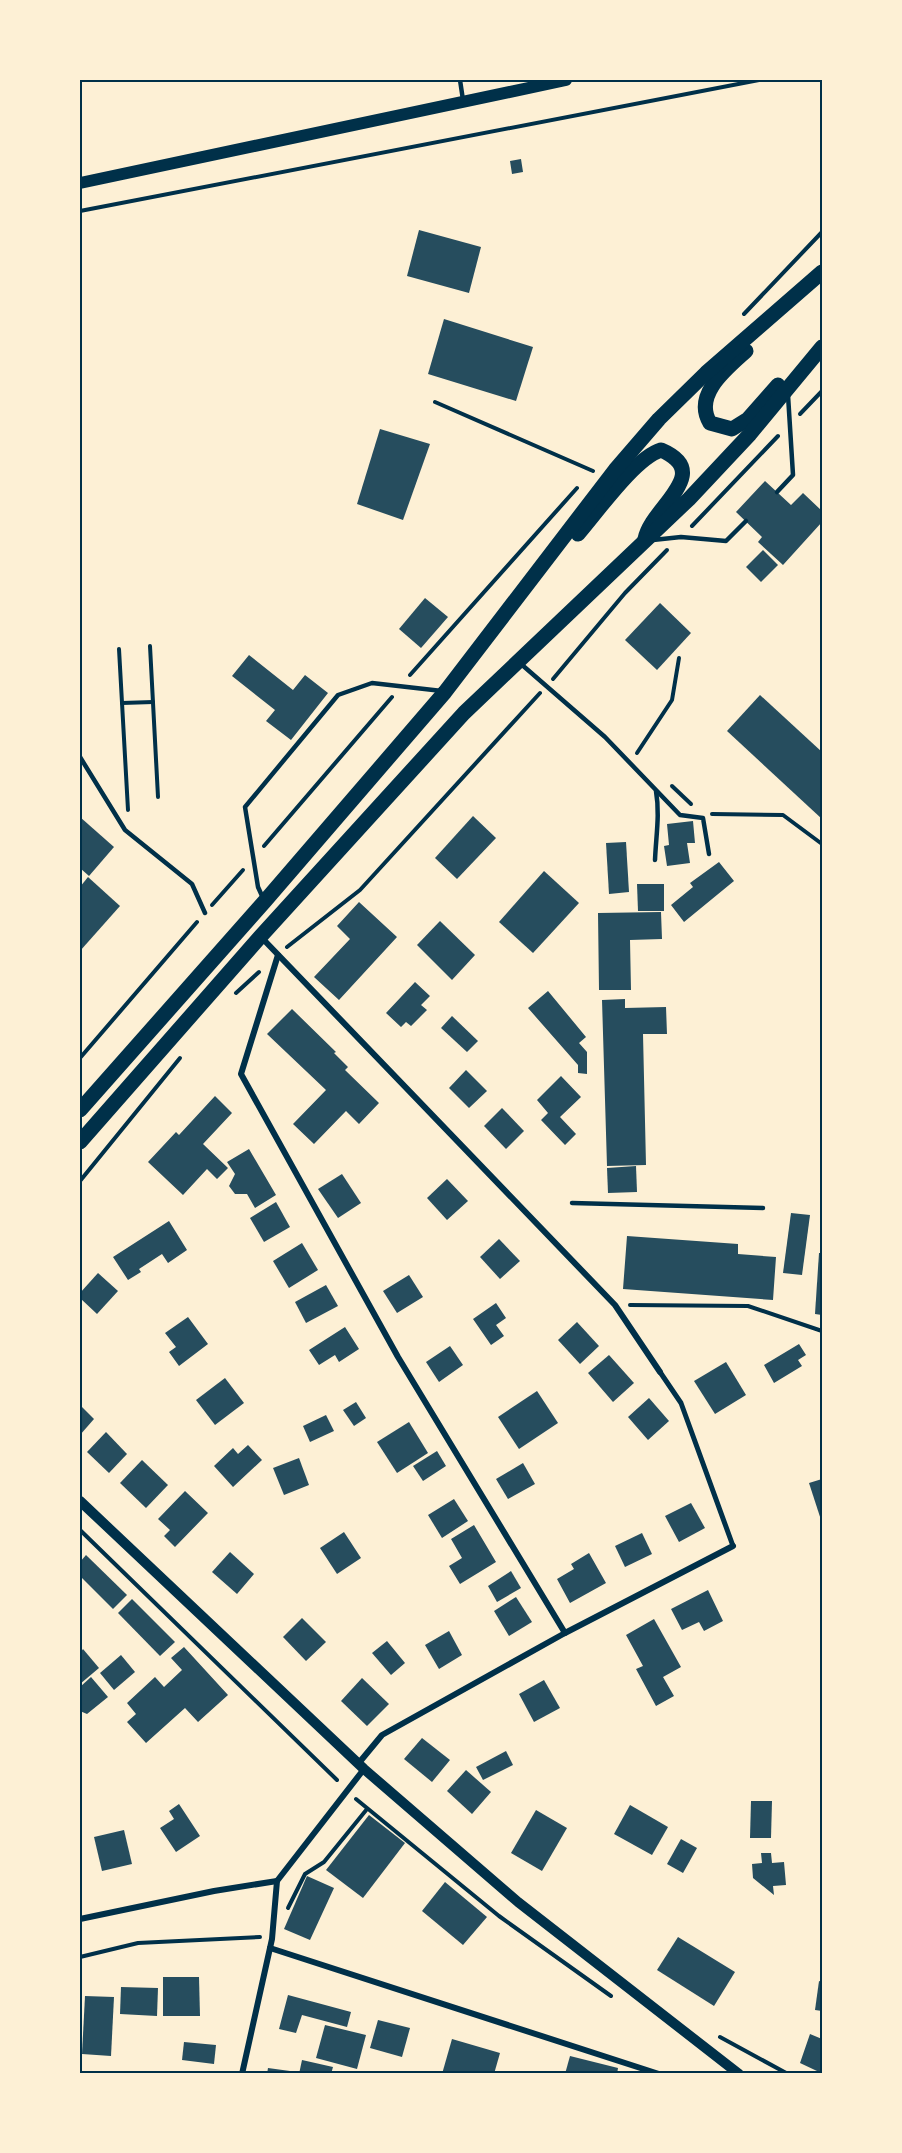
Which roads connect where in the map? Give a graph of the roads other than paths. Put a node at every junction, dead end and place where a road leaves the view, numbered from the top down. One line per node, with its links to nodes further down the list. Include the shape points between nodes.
1 (460, 80): 3 (lane)
2 (566, 80): 3 (main road)
3 (463, 100): 4 (main road)
4 (80, 183)
5 (822, 272): 6 (main road)
6 (799, 291): 7 (main road, via 777,324 707,394 704,414 710,423 732,429 748,419 804,353); 12 (main road, via 659,419)
7 (822, 345): 8 (main road)
8 (788, 390): 9 (lane, via 793,475); 11 (main road, via 735,451)
9 (777, 492)
10 (746, 521): 11 (lane, via 726,541 681,537)
11 (644, 542): 12 (main road, via 647,526 682,481 673,455 661,450 649,454 578,534); 13 (main road)
12 (557, 547): 14 (main road)
13 (519, 663): 16 (lane, via 605,737); 21 (main road, via 464,713)
14 (445, 692): 19 (main road); 19 (lane, via 372,683 338,695 245,807 258,886)
15 (80, 757): 20 (lane, via 129,833 192,884)
16 (656, 790): 17 (lane, via 680,814 703,818); 18 (lane, via 660,814)
17 (709, 854)
18 (655, 860)
19 (265, 901): 23 (main road)
20 (205, 913)
21 (260, 937): 22 (street); 24 (main road)
22 (278, 955): 27 (street, via 615,1305); 30 (street, via 241,1074 401,1364)
23 (80, 1110)
24 (80, 1142)
25 (572, 1203): 26 (lane)
26 (763, 1208)
27 (660, 1372): 29 (street, via 681,1403)
28 (80, 1501): 31 (street)
29 (733, 1546): 30 (street)
30 (565, 1633): 31 (street, via 382,1735)
31 (361, 1766): 32 (street); 37 (street, via 518,1902)
32 (277, 1881): 33 (street); 34 (street)
33 (80, 1919)
34 (270, 1948): 35 (street); 36 (street)
35 (242, 2073)
36 (659, 2073)
37 (739, 2073)

